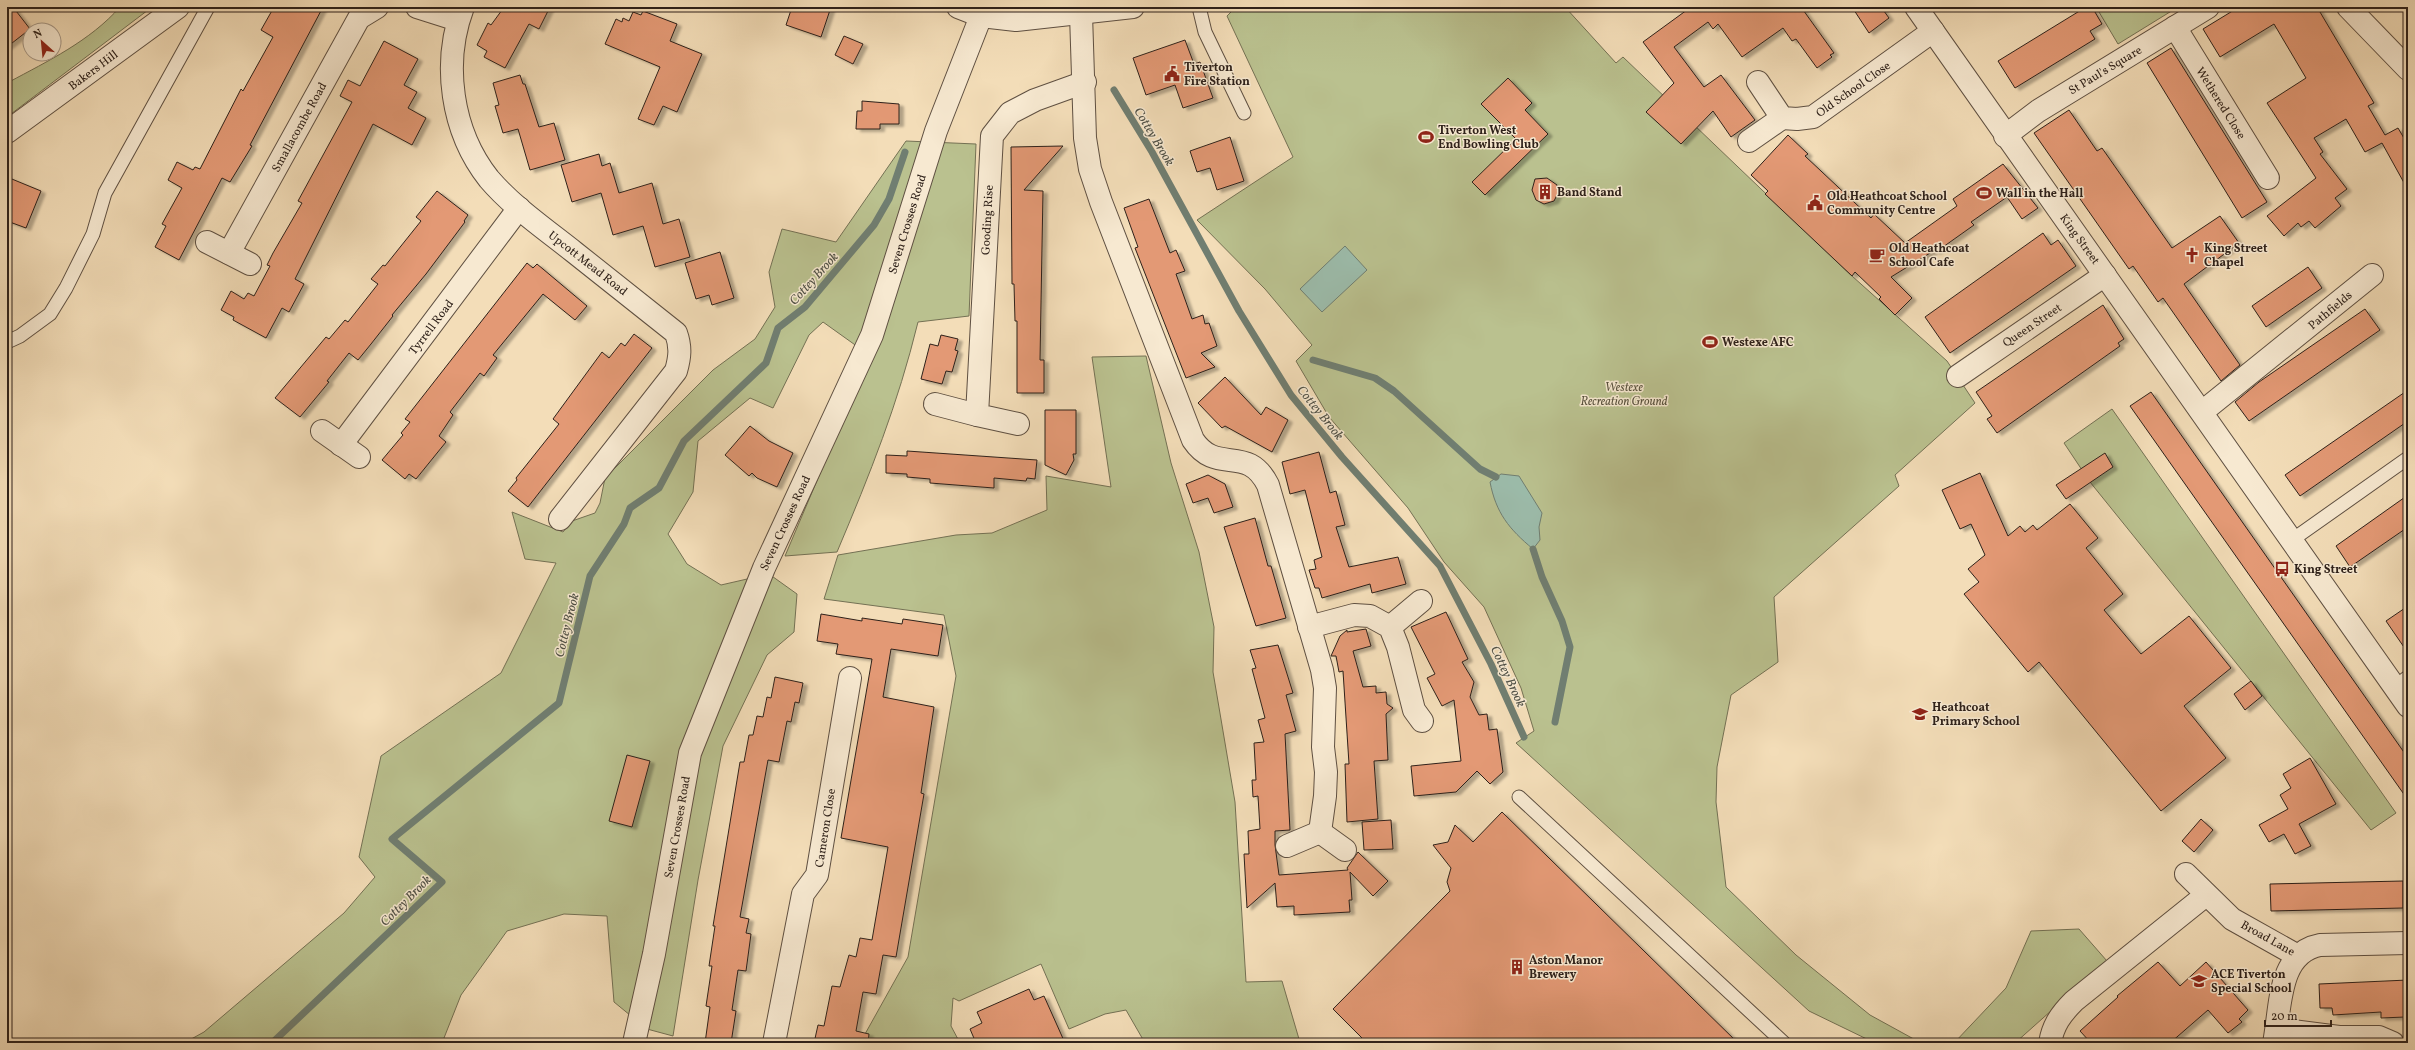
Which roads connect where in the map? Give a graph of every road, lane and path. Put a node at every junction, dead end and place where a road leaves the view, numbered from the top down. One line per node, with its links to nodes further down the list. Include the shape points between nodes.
1 (178, 7): 21 (street, Bakers Hill)
2 (208, 7): 31 (lane, via 105,193 93,234 66,288 50,314 20,336)
3 (377, 7): 27 (street, Smallacombe Road, via 359,18)
4 (417, 7): 11 (street)
5 (958, 7): 13 (street)
6 (1199, 7): 19 (lane, via 1205,32)
7 (1916, 7): 15 (street, King Street)
8 (2208, 7): 14 (street, St Paul's Square)
9 (2348, 7): 16 (street)
10 (1125, 8): 12 (street)
11 (460, 13): 25 (street, Upcott Mead Road, via 452,48 452,78 456,107 464,134 489,178)
12 (1081, 14): 13 (street, via 1016,20); 17 (street)
13 (981, 16): 59 (street, Seven Crosses Road, via 936,131 872,335 764,568 690,753 654,954)
14 (2175, 27): 22 (street, St Paul's Square, via 2038,110); 24 (street, Wethered Close)
15 (1933, 31): 20 (street, Old School Close, via 1814,117); 22 (street, King Street)
16 (2408, 69)
17 (1085, 82): 35 (street, Gooding Rise, via 1053,93 1010,113 992,136); 44 (street, via 1085,138 1090,169 1193,440 1200,451 1212,457 1252,463 1262,473 1268,485)
18 (1758, 82): 20 (street)
19 (1244, 113)
20 (1782, 118): 23 (street)
21 (7, 132)
22 (2005, 136): 29 (street, King Street)
23 (1749, 141)
24 (2268, 178)
25 (519, 208): 38 (street, Tyrrell Road); 41 (street, Upcott Mead Road, via 676,333 680,343 676,371 584,502)
26 (207, 242): 27 (street)
27 (229, 253): 28 (street)
28 (250, 264)
29 (2106, 275): 32 (street, Queen Street); 34 (street, King Street)
30 (2372, 275): 34 (street, Pathfields)
31 (7, 342)
32 (1958, 376)
33 (934, 404): 35 (street)
34 (2202, 412): 42 (street, King Street)
35 (977, 414): 36 (street)
36 (1018, 424)
37 (322, 431): 38 (street)
38 (341, 445): 39 (street)
39 (359, 457)
40 (2408, 458): 42 (lane)
41 (560, 519)
42 (2292, 540): 47 (street, King Street)
43 (1421, 600): 45 (street)
44 (1309, 627): 45 (street, via 1354,615 1370,616); 51 (street, via 1325,688 1325,796)
45 (1390, 627): 49 (street, via 1414,710)
46 (850, 678): 60 (street, Cameron Close, via 817,875 803,894)
47 (2401, 682): 48 (street, King Street)
48 (2408, 706)
49 (1422, 721)
50 (1519, 797): 61 (lane)
51 (1320, 832): 52 (street); 53 (street)
52 (1287, 846)
53 (1345, 850)
54 (2186, 874): 55 (street, Broad Lane)
55 (2206, 895): 57 (street, Broad Lane, via 2232,919); 62 (street, via 2074,1001 2060,1015 2052,1030)
56 (2408, 942): 57 (street, Broad Lane, via 2320,945 2309,947)
57 (2298, 956): 58 (street, via 2288,969 2282,988)
58 (2276, 1036): 63 (street, via 2379,1037)
59 (634, 1043)
60 (774, 1043)
61 (1784, 1043)
62 (2050, 1043)
63 (2393, 1043)

